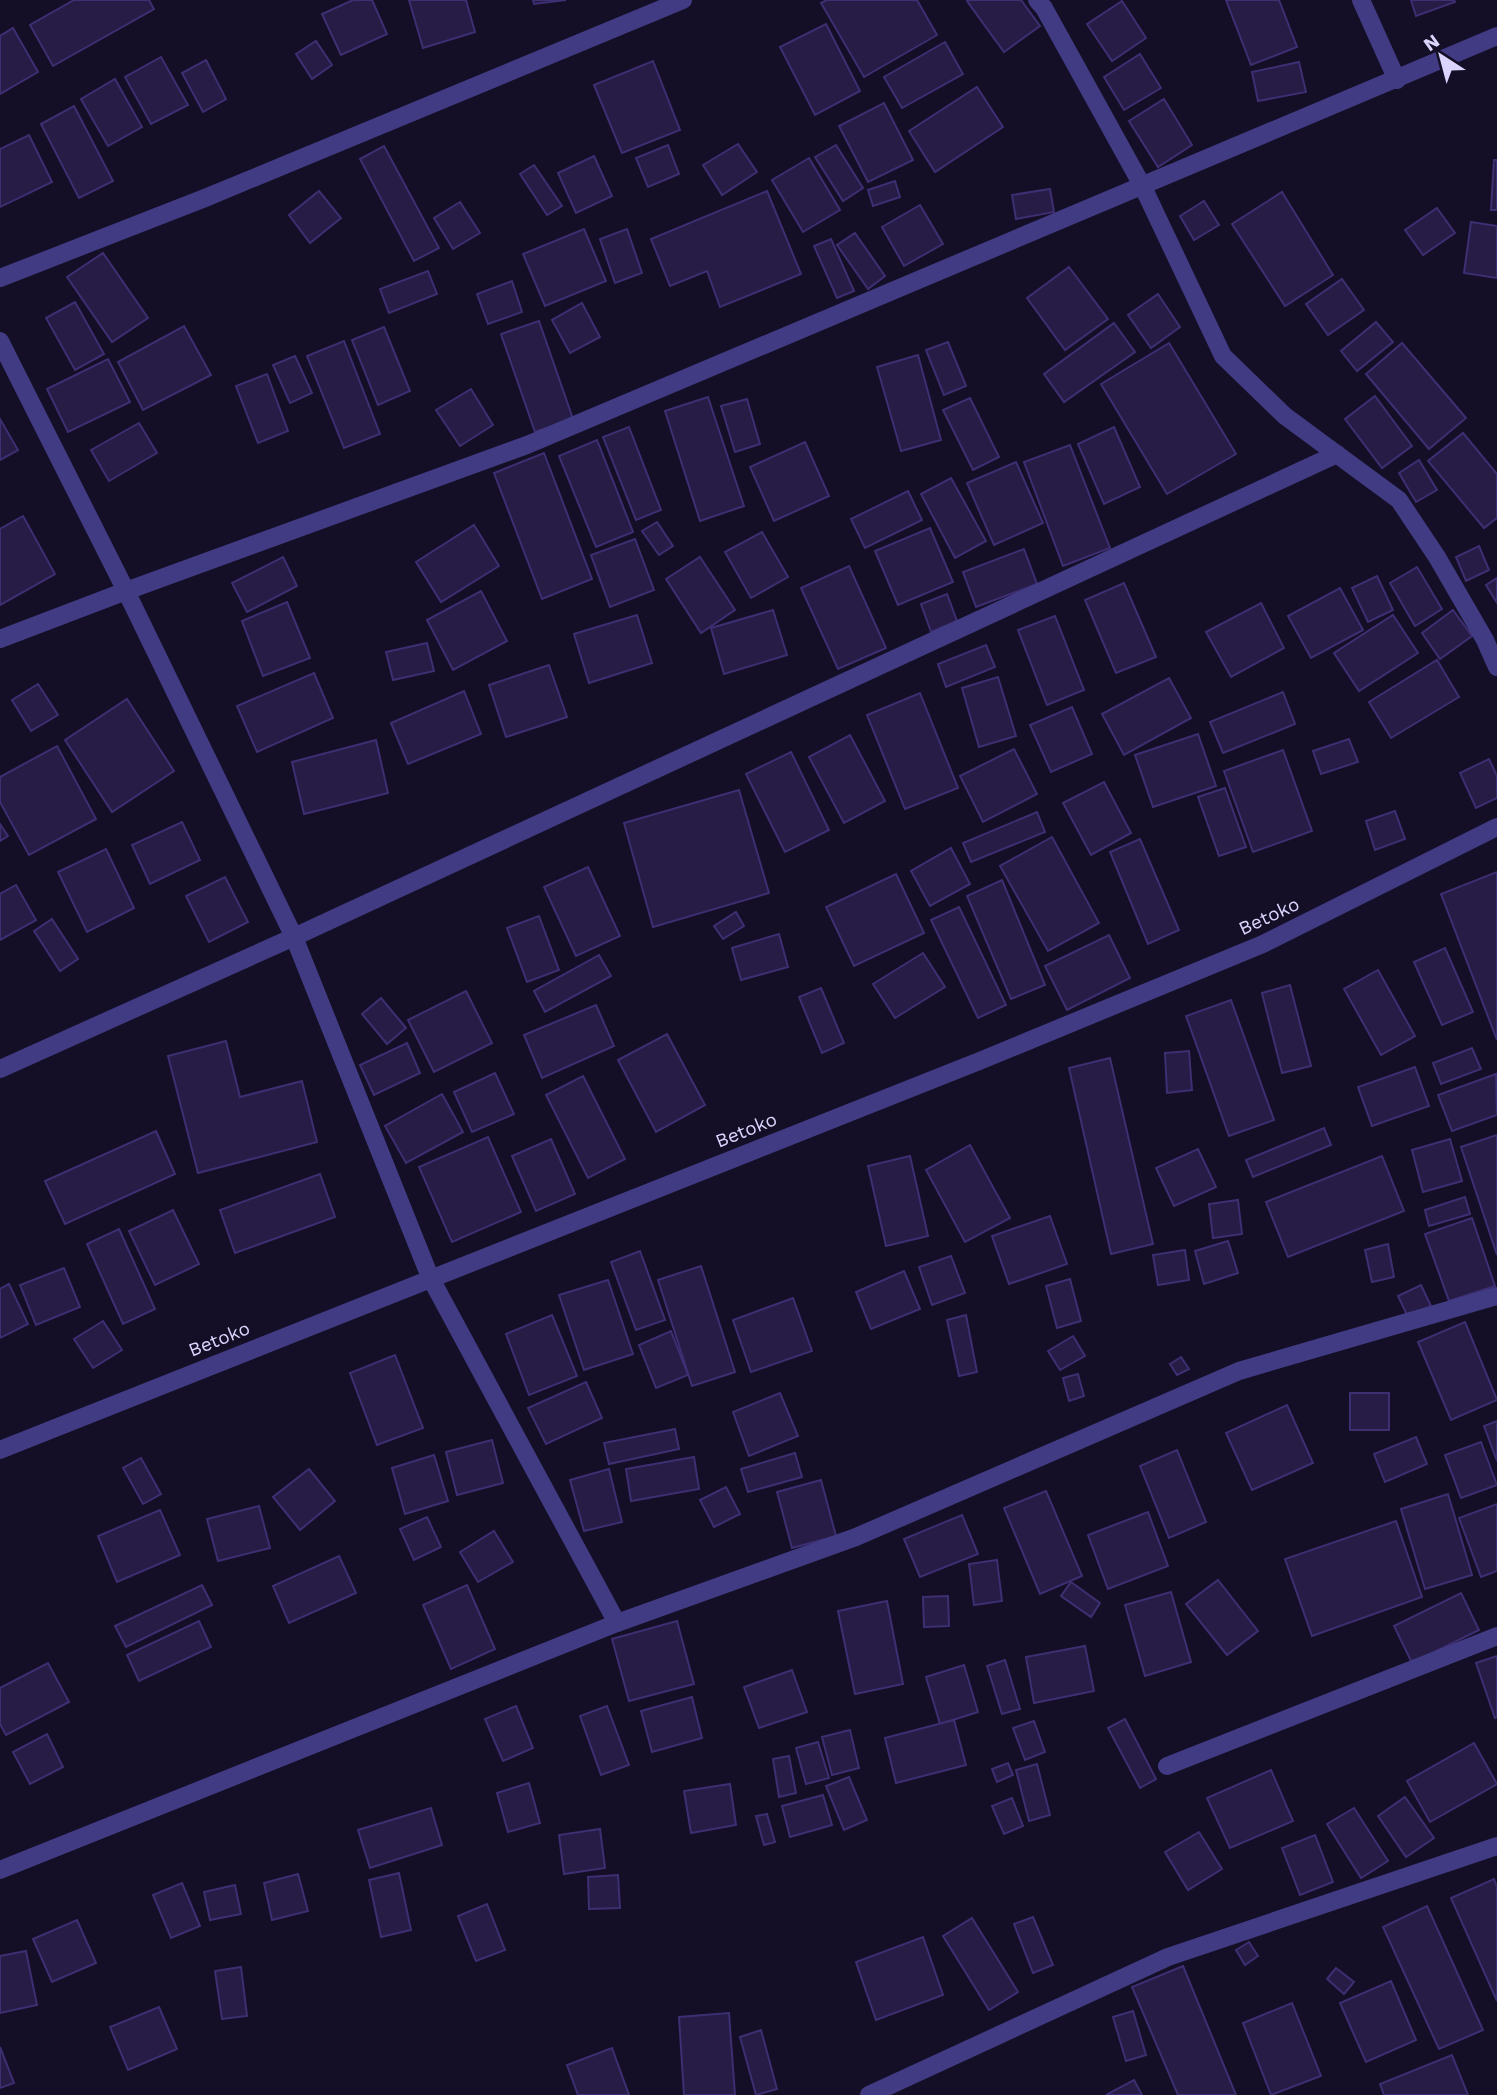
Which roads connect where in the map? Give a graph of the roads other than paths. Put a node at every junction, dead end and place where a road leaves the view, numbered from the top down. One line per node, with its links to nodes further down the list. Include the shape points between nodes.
1 (683, 0): 7 (street)
2 (1037, 0): 6 (street)
3 (1361, 0): 5 (street)
4 (1497, 37): 5 (street)
5 (1397, 80): 6 (street)
6 (1143, 187): 9 (street, via 1223,356 1285,416); 10 (street, via 527,445)
7 (0, 278)
8 (0, 341): 10 (street)
9 (1337, 454): 12 (street, via 1399,500 1437,557); 14 (street)
10 (126, 591): 11 (street); 14 (street)
11 (0, 639)
12 (1497, 667)
13 (1497, 828): 16 (street, Betoko, via 1250,949)
14 (294, 937): 15 (street); 16 (street)
15 (0, 1069)
16 (430, 1278): 18 (street, Betoko); 19 (street)
17 (1497, 1296): 19 (street, via 1239,1371 856,1537)
18 (0, 1450)
19 (617, 1623): 23 (street)
20 (1497, 1636): 21 (street)
21 (1167, 1766)
22 (1497, 1846): 24 (street, via 1168,1957)
23 (0, 1870)
24 (869, 2095)

